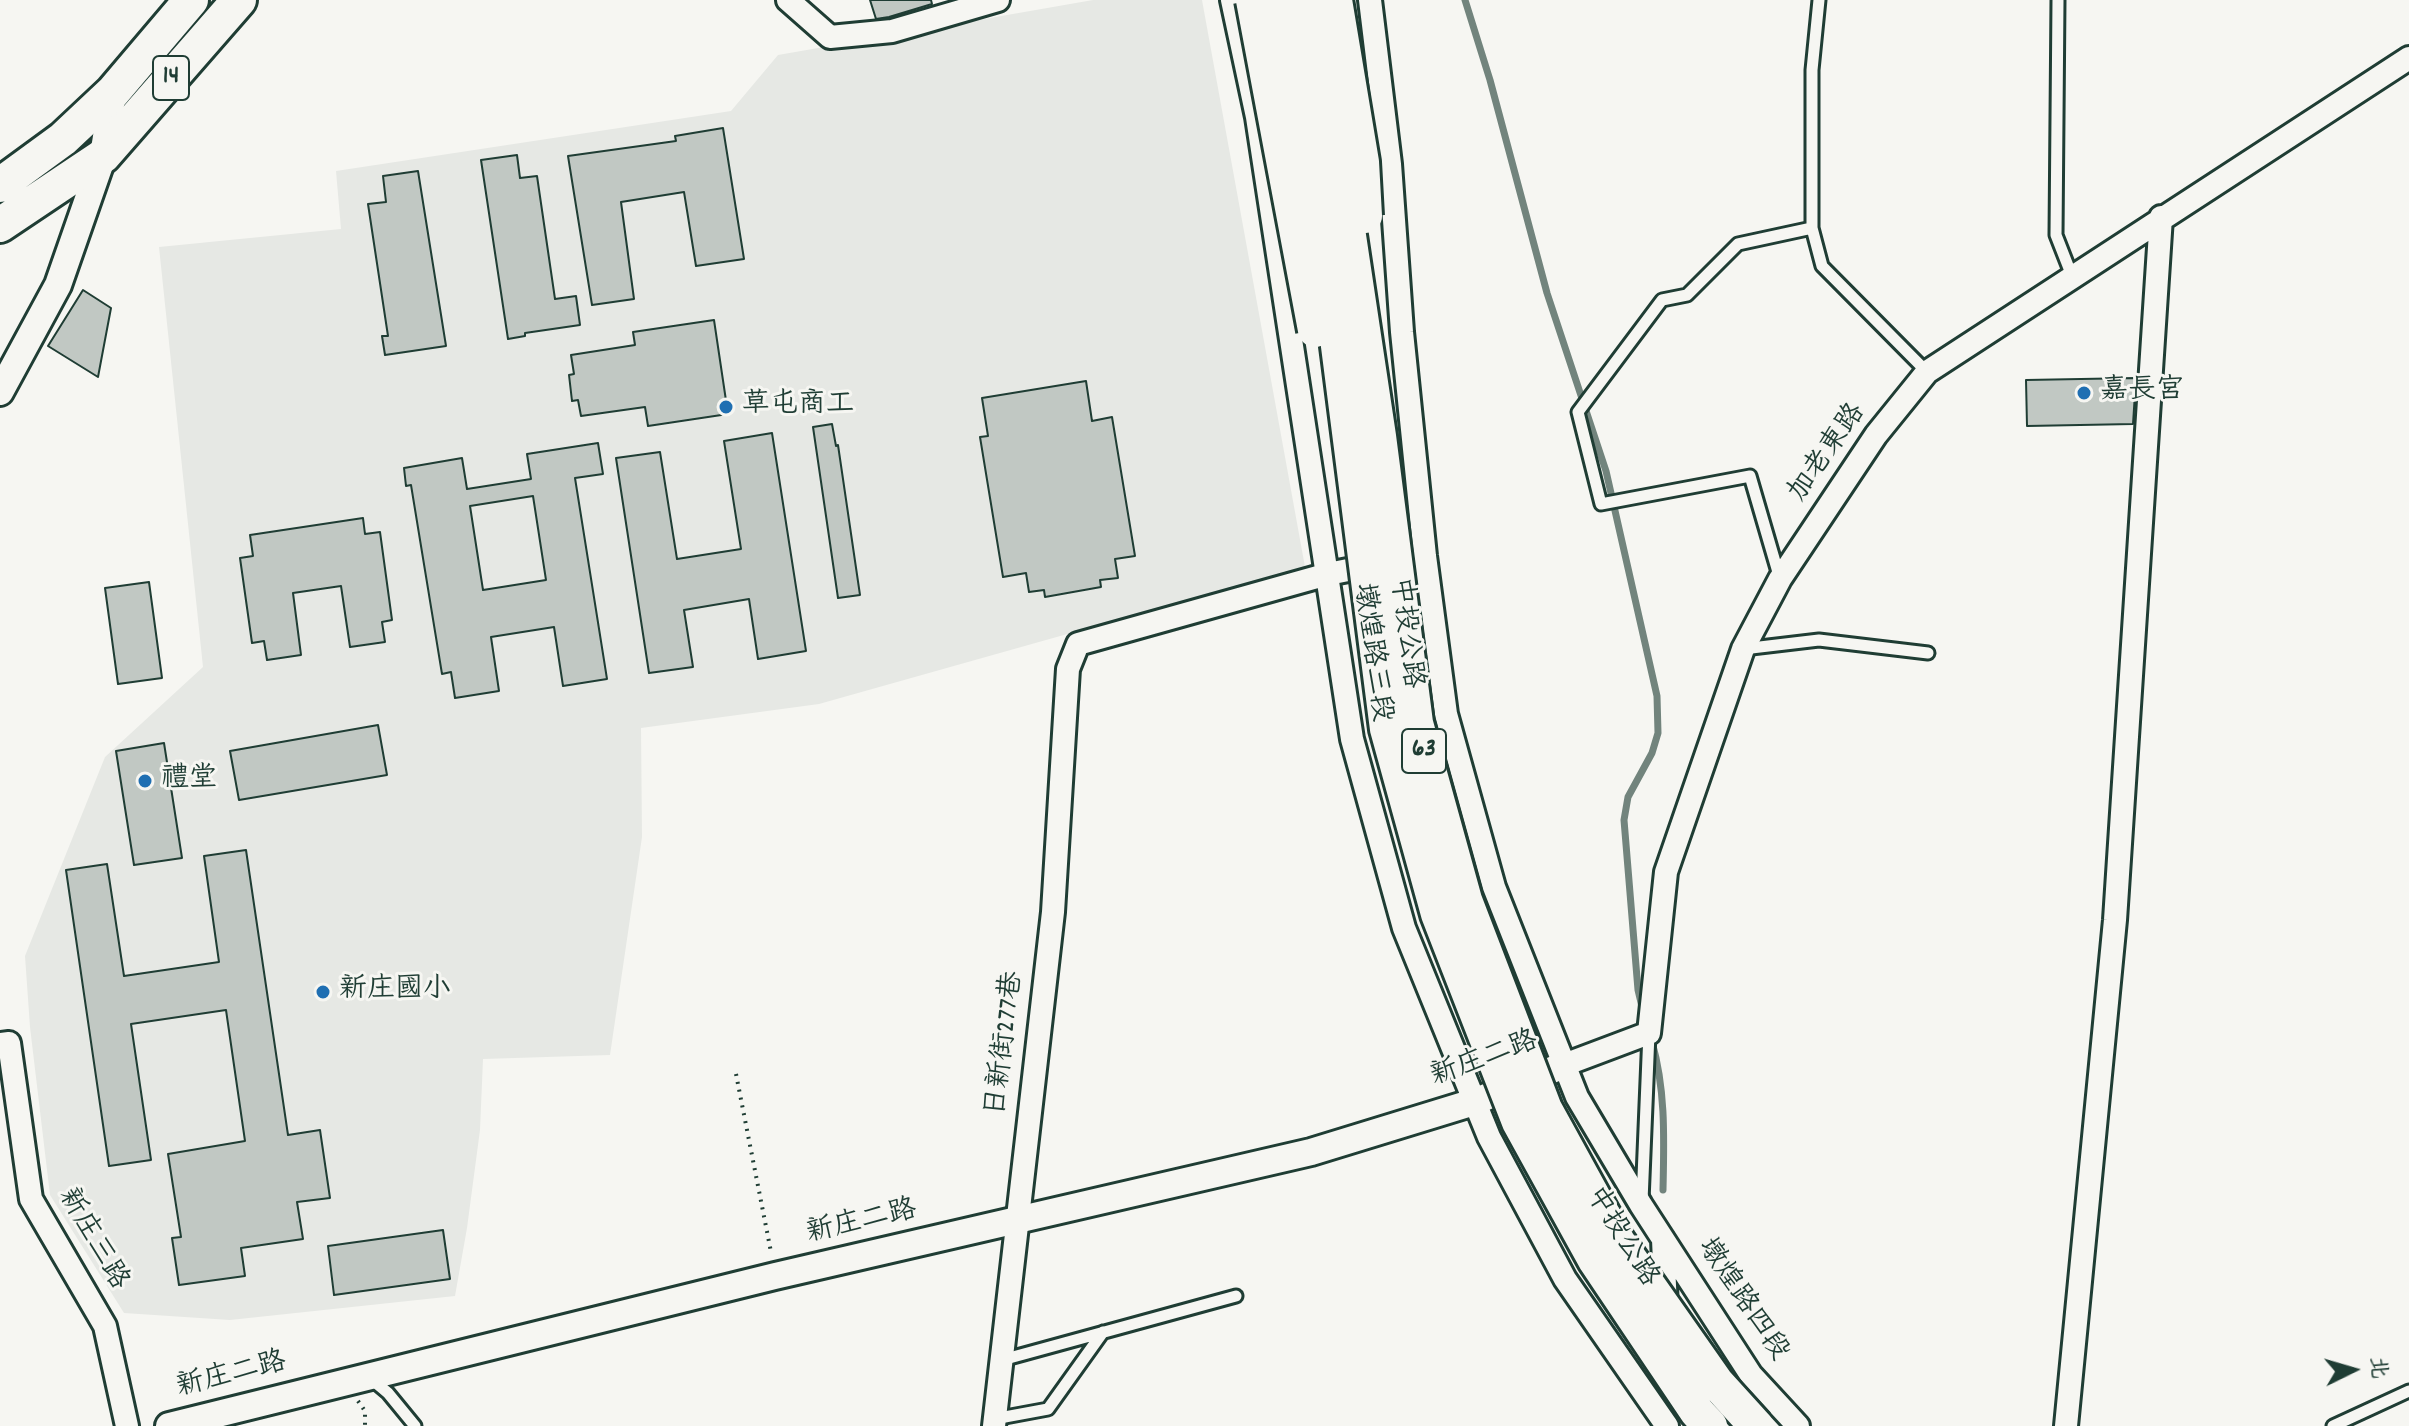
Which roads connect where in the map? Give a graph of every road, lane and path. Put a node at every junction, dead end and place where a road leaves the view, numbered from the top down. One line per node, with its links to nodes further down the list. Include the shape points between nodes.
1 (191, 0): 14 (main road, 14)
2 (239, 0): 17 (main road, 14)
3 (788, 0): 4 (street, via 830,37 892,31)
4 (998, 0)
5 (1232, 0): 16 (street, 墩煌路三段)
6 (1253, 0): 25 (main road, bridge, via 1311,316)
7 (1285, 0): 25 (main road, 中投公路 / 63, bridge)
8 (1310, 0): 25 (main road, 中投公路 / 63, bridge, via 1339,169)
9 (1335, 0): 25 (main road, bridge, via 1362,162)
10 (1370, 0): 15 (street)
11 (1819, 0): 21 (lane, via 1812,70)
12 (2058, 0): 22 (lane, via 2056,235)
13 (2409, 58): 19 (street, 加老東路)
14 (113, 92): 17 (street); 18 (main road, 14, via 63,139)
15 (1382, 95): 16 (street); 26 (street)
16 (1257, 117): 27 (street, 墩煌路三段)
17 (103, 156): 20 (main road, 14); 24 (street, via 58,285)
18 (0, 185)
19 (2161, 217): 22 (street, 加老東路); 54 (street, via 2115,920)
20 (0, 225)
21 (1812, 228): 23 (lane, via 1822,266); 28 (lane, via 1738,244 1687,295 1662,300 1578,412 1601,504 1750,476)
22 (2072, 276): 23 (street, 加老東路)
23 (1927, 372): 28 (street, 加老東路, via 1876,435)
24 (0, 392)
25 (1364, 442): 51 (main road, 中投公路 / 63, bridge, via 1387,729 1438,914 1519,1122 1595,1260); 52 (main road, 中投公路 / 63, bridge, via 1416,723 1470,915 1545,1109 1611,1229 1717,1383)
26 (1425, 556): 27 (street); 33 (street, via 1446,714 1494,887)
27 (1328, 574): 35 (street, 墩煌路三段, via 1356,753 1404,928); 37 (street, 日新街277巷, via 1078,644 1068,669 1053,912)
28 (1780, 579): 29 (street, 加老東路)
29 (1743, 649): 30 (lane, via 1819,640); 31 (street, 加老東路, via 1666,872)
30 (1928, 653)
31 (1649, 1033): 33 (street); 36 (lane)
32 (0, 1044): 46 (street, 新庄三路, via 9,1043 31,1199 105,1326)
33 (1564, 1065): 35 (street, 新庄二路); 36 (street, via 1577,1097)
34 (736, 1074): 39 (path)
35 (1474, 1102): 37 (street, 新庄二路, via 1311,1152); 49 (street, 墩煌路三段, via 1565,1279)
36 (1641, 1205): 38 (street, 墩煌路四段)
37 (1016, 1221): 39 (street, 新庄二路); 42 (street, 日新街277巷)
38 (1663, 1238): 50 (street, via 1670,1398); 53 (street, 墩煌路四段, via 1751,1375)
39 (775, 1276): 43 (street, 新庄二路)
40 (1236, 1296): 41 (lane)
41 (1103, 1332): 42 (lane); 45 (lane, via 1048,1409)
42 (1001, 1360): 45 (street, 日新街277巷)
43 (369, 1377): 47 (street, 新庄二路); 48 (lane)
44 (2409, 1391): 55 (lane)
45 (994, 1423)
46 (127, 1426)
47 (169, 1426)
48 (415, 1426)
49 (1667, 1426)
50 (1677, 1426)
51 (1710, 1426)
52 (1756, 1426)
53 (1798, 1426)
54 (2066, 1426)
55 (2333, 1426)

